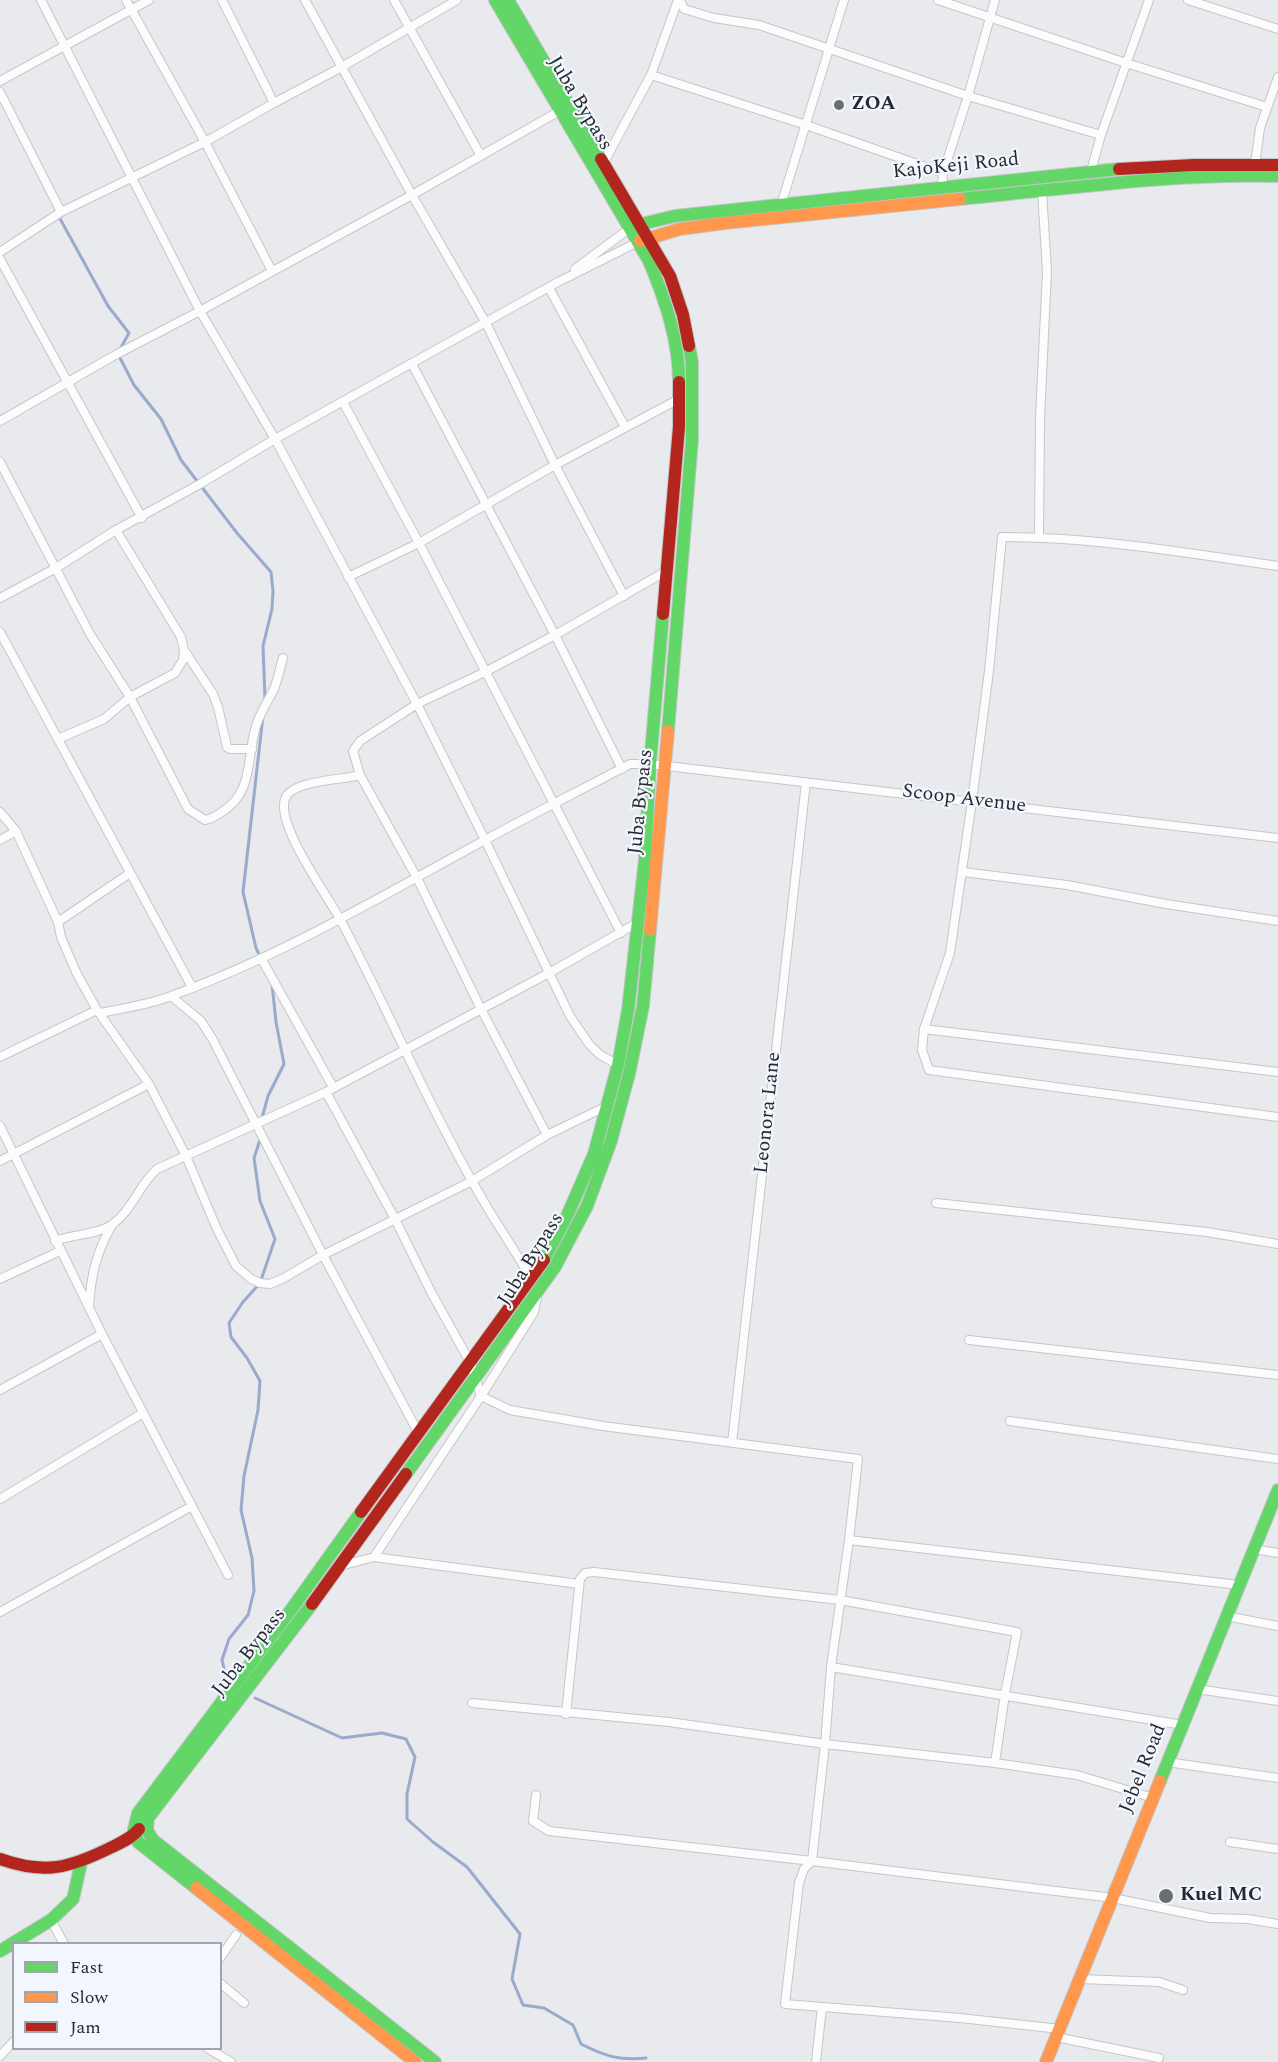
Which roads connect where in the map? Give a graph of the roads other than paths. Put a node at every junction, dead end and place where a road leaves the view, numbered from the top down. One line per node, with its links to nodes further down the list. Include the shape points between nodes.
1 (41, 0): 20 (street)
2 (126, 0): 16 (street)
3 (149, 0): 16 (street)
4 (222, 0): 29 (street)
5 (305, 0): 23 (street)
6 (394, 0): 18 (street)
7 (457, 0): 18 (street)
8 (495, 0): 31 (main road, Juba Bypass)
9 (679, 0): 21 (street, via 684,9 759,25); 24 (street)
10 (844, 0): 21 (street)
11 (938, 0): 17 (street)
12 (995, 0): 17 (street)
13 (1149, 0): 22 (street)
14 (1188, 0): 19 (street)
15 (511, 2): 31 (main road, Juba Bypass)
16 (131, 10): 20 (street); 34 (street)
17 (989, 17): 22 (street); 28 (street)
18 (411, 27): 23 (street); 35 (street)
19 (1278, 29)
20 (64, 47): 26 (street); 42 (street)
21 (830, 48): 28 (street); 32 (street)
22 (1126, 63): 30 (street); 33 (street)
23 (340, 68): 29 (street); 45 (street)
24 (651, 75): 32 (street); 36 (street)
25 (1278, 76): 30 (street)
26 (0, 81)
27 (0, 92): 47 (street)
28 (968, 96): 33 (street); 40 (street)
29 (274, 103): 34 (street)
30 (1267, 107): 37 (street)
31 (565, 108): 35 (street); 36 (main road, Juba Bypass); 48 (main road, Juba Bypass)
32 (806, 125): 40 (street); 46 (street)
33 (1101, 135): 39 (street)
34 (205, 142): 42 (street); 52 (street)
35 (481, 156): 45 (street)
36 (603, 164): 48 (main road, Juba Bypass)
37 (1255, 164): 38 (main road, KajoKeji Road); 39 (main road, KajoKeji Road)
38 (1278, 165)
39 (1091, 171): 43 (main road, KajoKeji Road)
40 (943, 173): 43 (street)
41 (1278, 176): 44 (main road, KajoKeji Road, via 1210,175)
42 (130, 177): 47 (street); 55 (street)
43 (942, 189): 46 (main road, KajoKeji Road)
44 (1042, 191): 49 (main road, KajoKeji Road, via 809,213 680,229); 69 (street, via 1047,272)
45 (412, 195): 52 (street); 56 (street)
46 (781, 205): 48 (main road, KajoKeji Road, via 675,216)
47 (61, 212): 50 (street)
48 (635, 226): 49 (main road); 53 (street)
49 (643, 240): 53 (street); 59 (main road, Juba Bypass, via 670,318 678,359); 87 (main road, Juba Bypass, via 670,276 688,340 693,379 689,483)
50 (0, 252)
51 (0, 259): 58 (street)
52 (272, 271): 55 (street)
53 (558, 282): 54 (street)
54 (549, 288): 56 (street); 62 (street)
55 (200, 310): 58 (street); 63 (street)
56 (486, 322): 57 (street); 65 (street)
57 (412, 364): 60 (street); 66 (street)
58 (68, 383): 61 (street); 67 (street)
59 (679, 399): 62 (street); 73 (main road, Juba Bypass)
60 (343, 402): 63 (street); 70 (street)
61 (0, 421)
62 (625, 427): 65 (street)
63 (275, 439): 67 (street); 74 (street)
64 (0, 462): 72 (street)
65 (555, 465): 66 (street); 75 (street)
66 (487, 505): 70 (street); 78 (street)
67 (142, 518): 68 (street)
68 (116, 530): 72 (street); 79 (street, via 181,638)
69 (1039, 537): 71 (street, via 1112,542); 91 (street, via 1002,537)
70 (419, 543): 74 (street); 81 (street)
71 (1278, 566)
72 (56, 568): 76 (street); 82 (street, via 90,634)
73 (668, 570): 75 (street); 86 (main road, Juba Bypass)
74 (348, 576): 83 (street)
75 (624, 596): 78 (street)
76 (0, 598)
77 (0, 632): 84 (street)
78 (555, 635): 81 (street); 88 (street)
79 (184, 650): 82 (street, via 175,673); 85 (street, via 213,694 227,747)
80 (283, 658): 85 (street, via 262,709)
81 (485, 672): 83 (street); 92 (street)
82 (130, 697): 84 (street, via 104,719); 85 (street, via 188,808 205,820 238,800)
83 (417, 704): 89 (street, via 356,745 353,750); 97 (street)
84 (58, 739): 99 (street)
85 (252, 749)
86 (650, 764): 87 (street, Scoop Avenue); 88 (street, Scoop Avenue, via 630,764); 104 (main road, Juba Bypass)
87 (666, 765): 90 (street, Scoop Avenue); 137 (main road, Juba Bypass, via 644,1006 634,1059 606,1157 580,1222)
88 (622, 769): 92 (street, Scoop Avenue)
89 (360, 775): 100 (street); 101 (street, via 313,783 291,792 284,804 296,847)
90 (806, 782): 91 (street, Scoop Avenue); 149 (street, Leonora Lane)
91 (972, 801): 95 (street, Scoop Avenue); 98 (street)
92 (553, 804): 97 (street, Scoop Avenue); 105 (street)
93 (0, 812): 94 (street)
94 (15, 831): 96 (street); 103 (street)
95 (1278, 838)
96 (0, 840)
97 (485, 840): 100 (street, Scoop Avenue); 107 (street)
98 (963, 872): 102 (street, via 1067,885); 112 (street, via 950,953)
99 (130, 873): 103 (street); 108 (street)
100 (417, 878): 101 (street, Scoop Avenue); 110 (street)
101 (341, 920): 106 (street, Scoop Avenue); 113 (street)
102 (1278, 921)
103 (58, 922): 111 (street, via 77,974)
104 (637, 923): 105 (street); 115 (main road, Juba Bypass)
105 (621, 933): 107 (street)
106 (261, 958): 108 (street, Scoop Avenue); 118 (street)
107 (549, 973): 110 (street); 115 (street, via 589,1044)
108 (192, 987): 109 (street, Scoop Avenue)
109 (171, 996): 111 (street, Scoop Avenue); 121 (street, via 201,1022)
110 (481, 1009): 113 (street); 123 (street)
111 (99, 1012): 114 (street, Scoop Avenue); 117 (street)
112 (924, 1029): 116 (street); 120 (street, via 922,1050 929,1070)
113 (405, 1050): 118 (street); 127 (street)
114 (0, 1057)
115 (618, 1065): 119 (main road, Juba Bypass)
116 (1278, 1072)
117 (149, 1084): 124 (street); 125 (street)
118 (329, 1090): 121 (street); 129 (street)
119 (608, 1105): 123 (street); 135 (main road, Juba Bypass, via 579,1192)
120 (1278, 1117)
121 (256, 1125): 125 (street); 134 (street)
122 (0, 1126): 124 (street)
123 (547, 1135): 127 (street)
124 (14, 1154): 126 (street); 131 (street)
125 (186, 1156): 130 (street, via 150,1175 125,1213); 134 (street, via 236,1266 251,1279 270,1284)
126 (0, 1161)
127 (472, 1181): 129 (street); 135 (street)
128 (936, 1203): 132 (street)
129 (395, 1219): 134 (street); 141 (street)
130 (112, 1225): 131 (street); 138 (street, via 94,1264)
131 (55, 1241): 133 (street)
132 (1278, 1244)
133 (60, 1251): 136 (street); 138 (street)
134 (323, 1255): 148 (street)
135 (531, 1278): 141 (main road, Juba Bypass)
136 (0, 1279)
137 (539, 1290): 143 (main road, Juba Bypass); 145 (street, via 534,1312)
138 (89, 1309): 139 (street)
139 (102, 1334): 144 (street); 146 (street)
140 (969, 1340): 142 (street)
141 (471, 1364): 143 (street); 148 (main road, Juba Bypass)
142 (1278, 1374)
143 (476, 1377): 145 (street); 158 (main road, Juba Bypass)
144 (0, 1390)
145 (481, 1396): 149 (street, via 510,1410); 157 (street)
146 (143, 1413): 152 (street); 153 (street)
147 (1010, 1421): 150 (street)
148 (419, 1434): 179 (main road, Juba Bypass)
149 (732, 1443): 154 (street, via 858,1459)
150 (1278, 1459)
151 (1278, 1490): 155 (main road, Jebel Road)
152 (0, 1499)
153 (192, 1506): 159 (street); 163 (street)
154 (849, 1540): 161 (street); 162 (street)
155 (1254, 1549): 156 (street); 161 (main road, Jebel Road)
156 (1278, 1553)
157 (374, 1557): 158 (street); 160 (street)
158 (338, 1567): 179 (main road, Juba Bypass, via 300,1621)
159 (228, 1575)
160 (579, 1584): 162 (street, via 585,1573 594,1572); 171 (street)
161 (1239, 1585): 164 (main road, Jebel Road)
162 (840, 1600): 166 (street); 168 (street, via 1017,1632)
163 (0, 1612)
164 (1226, 1616): 165 (street); 167 (main road, Jebel Road)
165 (1278, 1626)
166 (831, 1666): 168 (street); 173 (street)
167 (1197, 1689): 169 (street); 172 (main road, Jebel Road)
168 (1005, 1694): 172 (street); 175 (street)
169 (1278, 1701)
170 (472, 1703): 171 (street)
171 (566, 1714): 173 (street, via 669,1722)
172 (1183, 1725): 174 (main road, Jebel Road)
173 (825, 1744): 175 (street); 185 (street)
174 (1167, 1762): 176 (street); 178 (main road, Jebel Road)
175 (995, 1764): 178 (street, via 1077,1775)
176 (1278, 1779)
177 (536, 1795): 185 (street, via 533,1821 549,1831)
178 (1153, 1798): 188 (main road, Jebel Road)
179 (143, 1816): 180 (main road); 186 (main road); 207 (main road, via 153,1840)
180 (134, 1835): 183 (main road); 187 (main road)
181 (1230, 1842): 182 (street)
182 (1278, 1849)
183 (105, 1851): 186 (main road); 187 (main road, via 136,1850)
184 (0, 1859): 186 (main road, via 40,1869)
185 (812, 1861): 188 (street); 199 (street, via 799,1883 785,2004)
186 (81, 1863): 189 (main road, via 73,1899)
187 (166, 1864): 206 (main road)
188 (1113, 1898): 190 (street, via 1210,1918); 195 (main road, Jebel Road)
189 (51, 1920): 192 (main road); 193 (street)
190 (1278, 1924)
191 (236, 1935): 194 (street)
192 (15, 1942)
193 (63, 1942)
194 (222, 1955)
195 (1080, 1979): 197 (street, via 1159,1982); 200 (main road, Jebel Road)
196 (222, 1985): 198 (street)
197 (1183, 1990)
198 (244, 2003)
199 (822, 2007): 200 (street, via 960,2018); 208 (street)
200 (1058, 2033): 204 (street); 209 (main road, Jebel Road)
201 (12, 2043): 203 (street)
202 (209, 2050): 205 (street)
203 (0, 2056)
204 (1159, 2058)
205 (231, 2062)
206 (415, 2062)
207 (435, 2062)
208 (816, 2062)
209 (1046, 2062)

